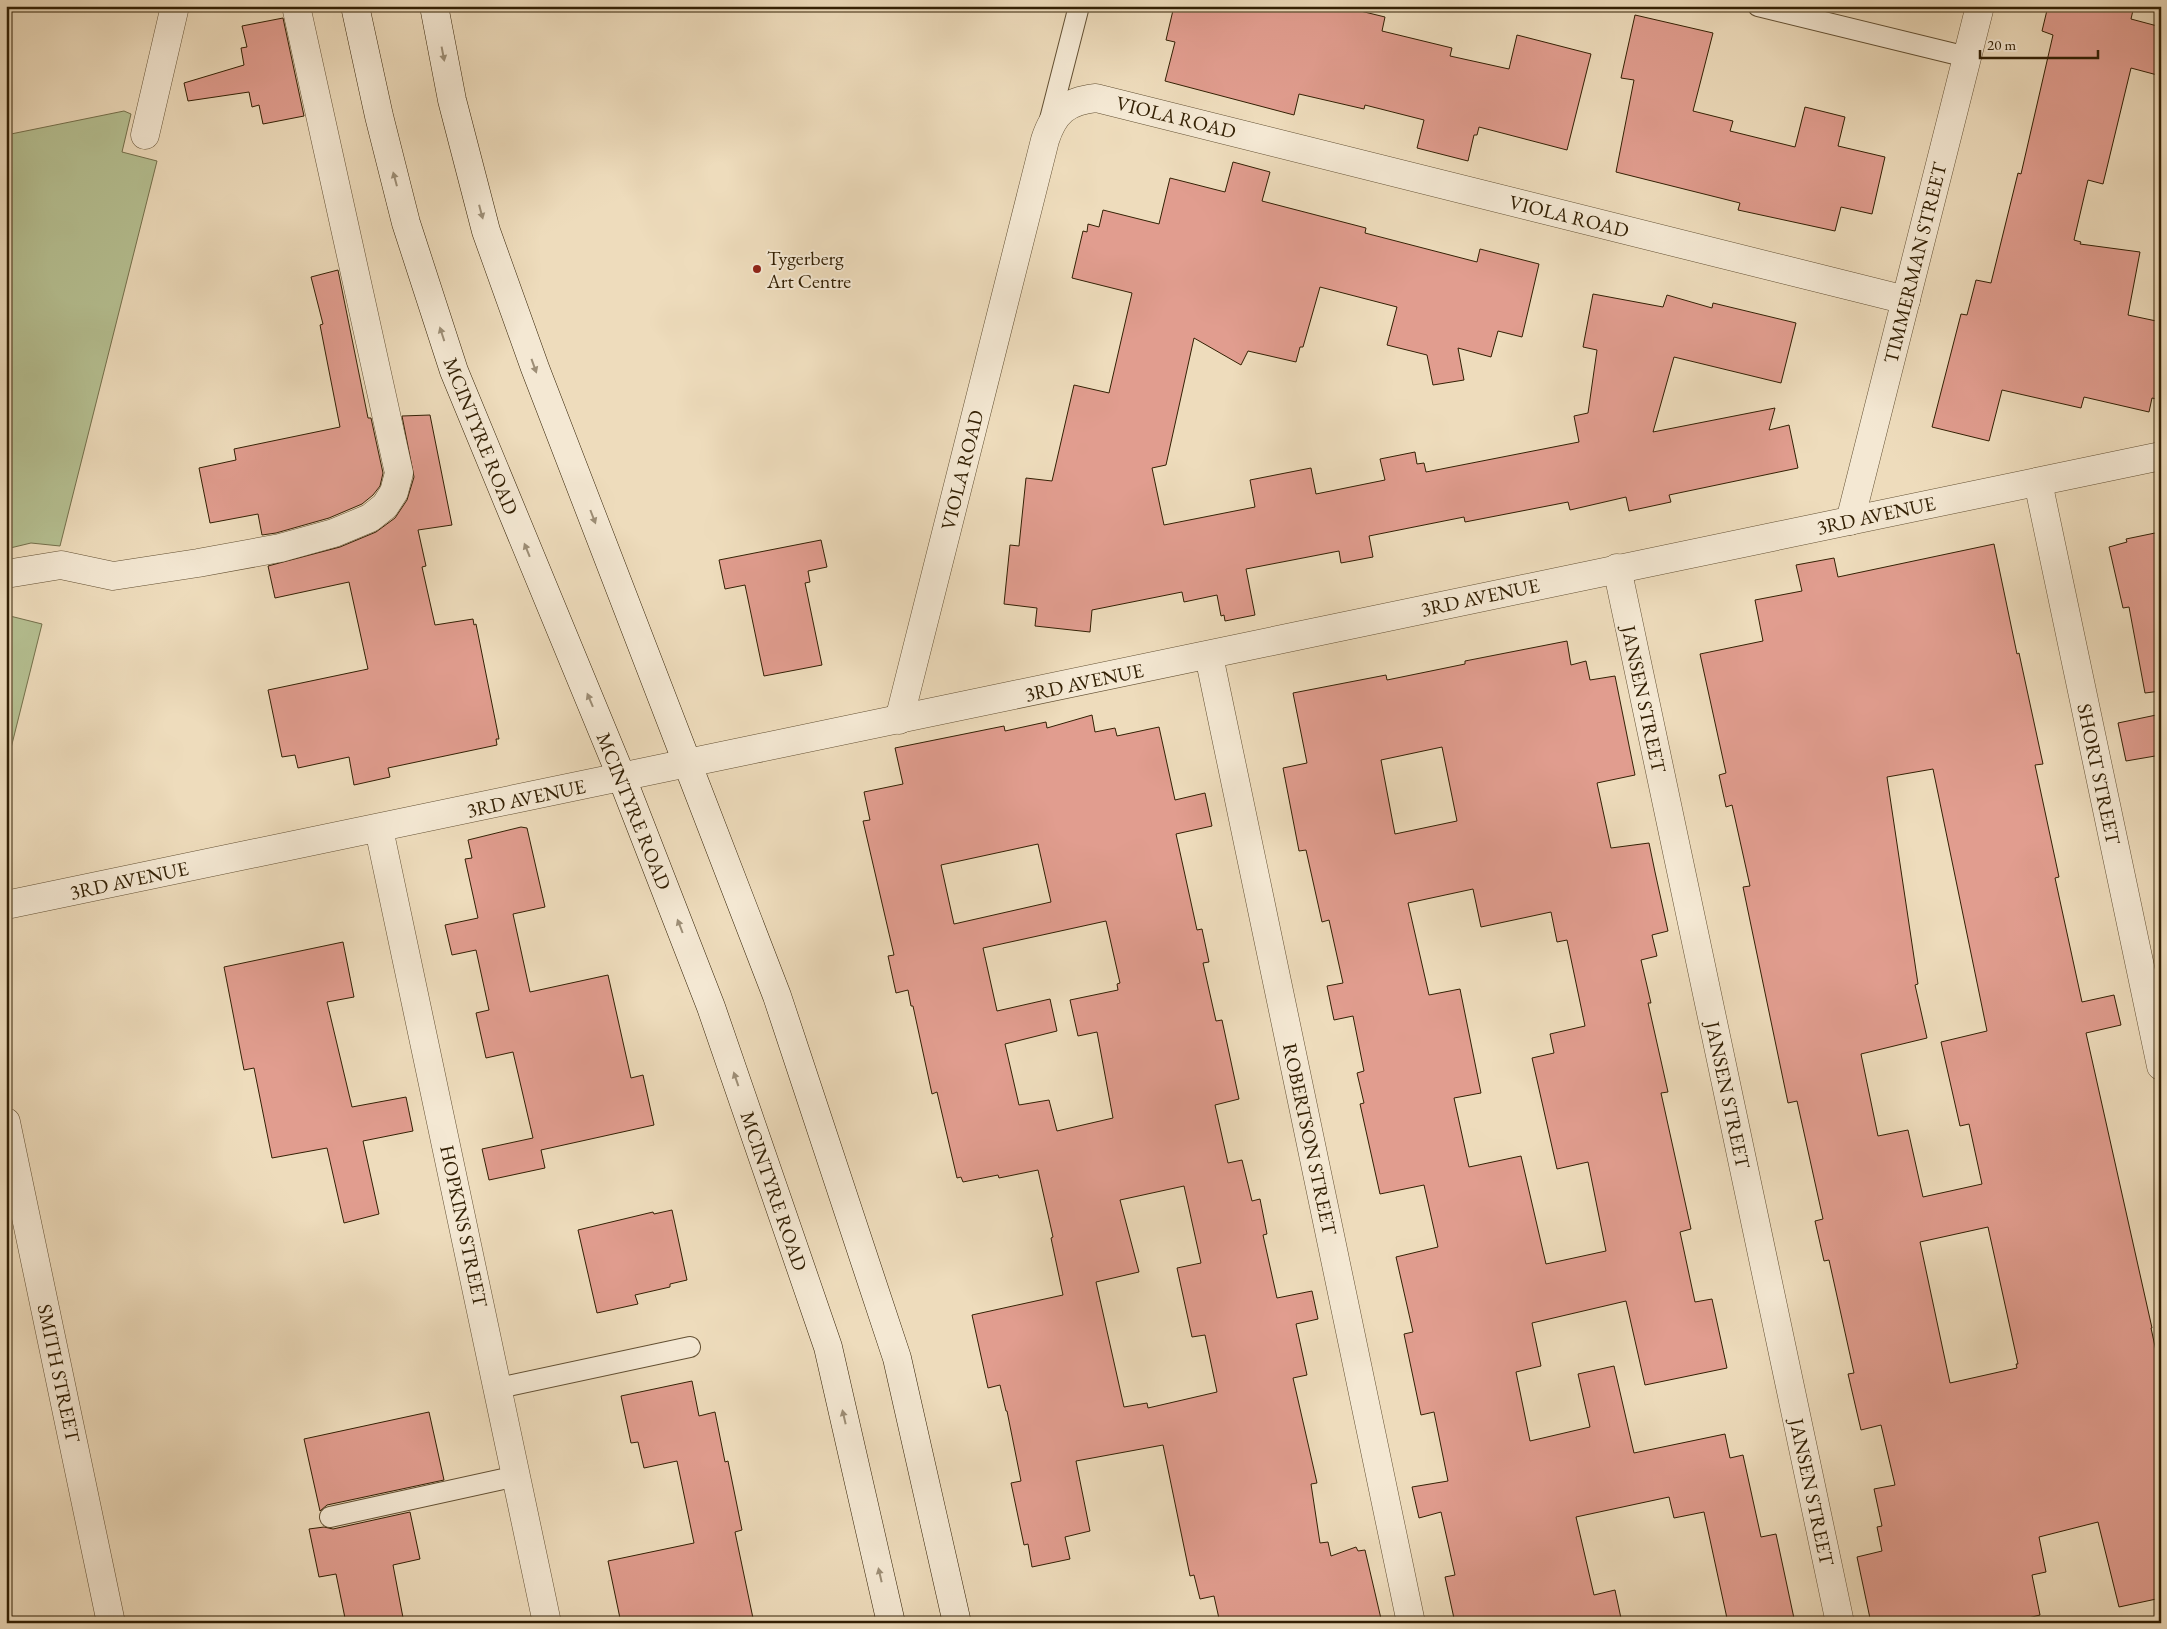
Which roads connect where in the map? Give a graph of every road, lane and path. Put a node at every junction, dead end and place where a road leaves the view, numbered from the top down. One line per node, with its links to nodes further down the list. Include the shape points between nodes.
1 (176, 6): 9 (street)
2 (296, 6): 16 (street, via 397,463 394,492 385,506 370,518 334,533 280,548 113,576 61,565)
3 (355, 6): 20 (street, MCINTYRE ROAD, one-way to 3, via 454,371 406,223 378,116)
4 (434, 6): 19 (street, one-way to 19, via 452,100 486,231 538,377)
5 (1079, 6): 10 (lane)
6 (1758, 6): 8 (lane)
7 (1980, 6): 8 (street, TIMMERMAN STREET)
8 (1967, 57): 11 (street, TIMMERMAN STREET)
9 (145, 135)
10 (1045, 140): 11 (street, VIOLA ROAD, via 1050,124 1060,111 1077,101 1096,98); 18 (street, VIOLA ROAD)
11 (1906, 300): 14 (street, TIMMERMAN STREET)
12 (2161, 456): 13 (street, 3RD AVENUE)
13 (2038, 482): 14 (street, 3RD AVENUE); 23 (street, SHORT STREET)
14 (1850, 521): 15 (street, 3RD AVENUE)
15 (1617, 568): 17 (street, 3RD AVENUE); 34 (street, JANSEN STREET)
16 (6, 574)
17 (1209, 656): 18 (street, 3RD AVENUE); 33 (street, ROBERTSON STREET)
18 (900, 720): 19 (street, 3RD AVENUE)
19 (688, 764): 20 (street, 3RD AVENUE); 32 (street, via 777,996 897,1358)
20 (622, 778): 21 (street, 3RD AVENUE); 31 (street, MCINTYRE ROAD, one-way to 20, via 828,1347 711,1006)
21 (379, 829): 22 (street, 3RD AVENUE); 26 (street, HOPKINS STREET)
22 (6, 905)
23 (2161, 1066)
24 (6, 1122): 29 (street, SMITH STREET)
25 (690, 1346): 26 (lane)
26 (499, 1388): 27 (street, HOPKINS STREET)
27 (517, 1476): 28 (lane); 30 (street, HOPKINS STREET)
28 (330, 1517)
29 (111, 1623)
30 (547, 1623)
31 (891, 1623)
32 (957, 1623)
33 (1411, 1623)
34 (1840, 1623)

